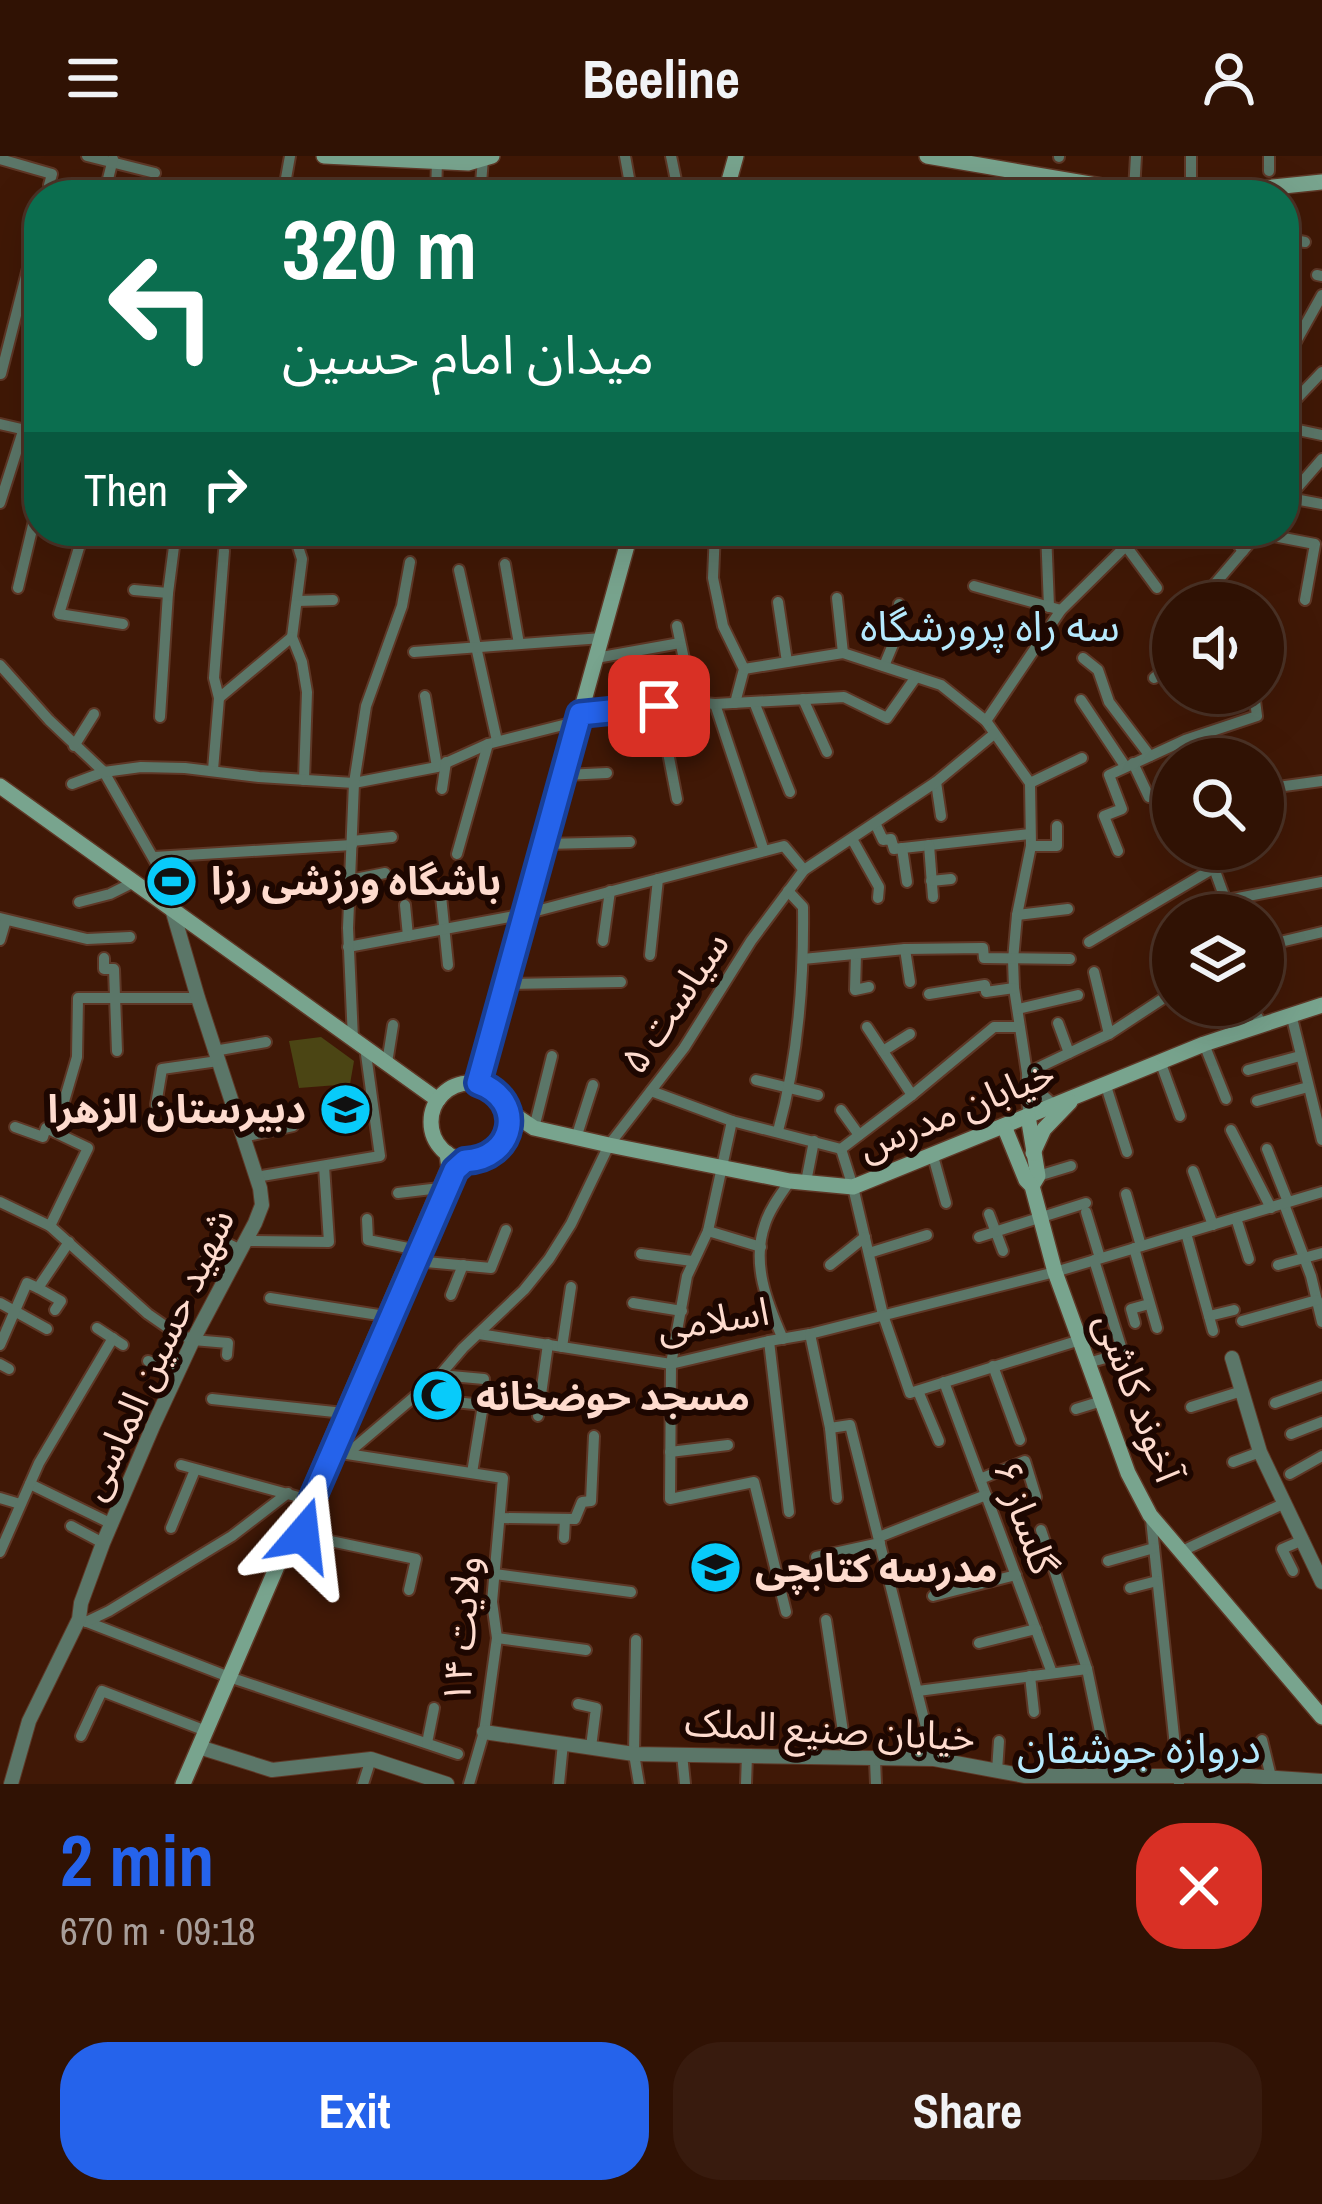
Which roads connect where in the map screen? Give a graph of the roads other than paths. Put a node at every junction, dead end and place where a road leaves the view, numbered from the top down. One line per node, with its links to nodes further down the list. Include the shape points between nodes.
1 (88, 156): 8 (street)
2 (324, 156): 3 (main road)
3 (337, 156): 9 (main road)
4 (927, 156): 10 (main road)
5 (1269, 156): 11 (street)
6 (1, 158): 13 (street, via 52,173)
7 (487, 158): 9 (main road)
8 (113, 159): 12 (street)
9 (436, 161): 14 (street)
10 (1021, 171): 15 (street); 16 (main road)
11 (1269, 171)
12 (155, 172)
13 (50, 180)
14 (436, 180)
15 (1019, 180)
16 (1072, 180)
17 (1299, 241): 18 (street)
18 (1305, 242)
19 (24, 284): 25 (street)
20 (1322, 296): 22 (street)
21 (1299, 328): 22 (street)
22 (1302, 328): 23 (street)
23 (1299, 334)
24 (1322, 372): 26 (street)
25 (1, 374)
26 (1299, 396)
27 (0, 424): 28 (street)
28 (23, 431): 31 (street)
29 (1322, 459): 30 (street)
30 (1299, 486)
31 (0, 503)
32 (1299, 541): 56 (street, via 1315,544)
33 (29, 546): 51 (street)
34 (79, 546): 61 (street, via 59,614)
35 (174, 546): 53 (street)
36 (298, 546): 57 (street)
37 (628, 546): 64 (main road)
38 (714, 546): 75 (street, via 723,626)
39 (1048, 546): 60 (street)
40 (1126, 546): 48 (street); 60 (street)
41 (1239, 546): 44 (street)
42 (1247, 546): 44 (street)
43 (224, 551): 78 (street)
44 (1243, 551): 49 (street)
45 (410, 562): 107 (street, via 366,706)
46 (505, 564): 66 (street)
47 (459, 570): 67 (street)
48 (1153, 582)
49 (1216, 582)
50 (974, 586): 60 (street)
51 (19, 588)
52 (134, 590): 53 (street)
53 (168, 593): 88 (street)
54 (837, 598): 69 (street)
55 (333, 600): 57 (street)
56 (1305, 600)
57 (297, 601): 63 (street)
58 (778, 602): 72 (street)
59 (899, 604): 74 (street)
60 (1055, 609): 90 (street)
61 (123, 623)
62 (677, 626): 65 (street)
63 (292, 637): 78 (street); 104 (street, via 307,692)
64 (602, 638): 66 (street); 70 (main road)
65 (680, 643): 70 (street); 81 (street)
66 (519, 644): 67 (street)
67 (476, 647): 68 (street); 93 (street)
68 (414, 652)
69 (843, 653): 72 (street); 74 (street)
70 (596, 658): 89 (main road)
71 (1083, 658): 96 (street)
72 (787, 662): 75 (street)
73 (0, 665): 94 (street)
74 (884, 666): 76 (street)
75 (743, 669): 84 (street)
76 (916, 677): 79 (street, via 887,718 844,697); 90 (street, via 941,685)
77 (425, 696): 99 (street)
78 (219, 698): 100 (street)
79 (802, 699): 82 (street); 95 (street)
80 (1081, 700): 98 (street)
81 (693, 702): 83 (street); 85 (street)
82 (754, 702): 84 (street); 113 (street)
83 (715, 704): 84 (street); 128 (street)
84 (735, 704)
85 (659, 706): 89 (street); 115 (street)
86 (94, 714): 94 (street)
87 (1257, 714): 92 (street)
88 (160, 718)
89 (579, 718): 93 (street); 103 (main road)
90 (986, 721): 91 (street)
91 (994, 734): 106 (street, سیاست ۵); 108 (street)
92 (1206, 738)
93 (492, 742): 99 (street); 129 (street)
94 (74, 746): 101 (street)
95 (827, 752)
96 (1150, 756): 98 (street)
97 (1082, 758): 108 (street)
98 (1129, 764): 114 (street); 127 (street, via 1109,775 1122,809 1105,816)
99 (442, 765): 107 (street); 112 (street)
100 (213, 770): 101 (street); 104 (street)
101 (104, 772): 109 (street); 130 (street)
102 (607, 772): 103 (street)
103 (564, 775): 124 (main road)
104 (304, 780): 107 (street)
105 (1322, 781): 111 (street)
106 (936, 782): 116 (street); 117 (street, سیاست ۵)
107 (354, 783): 123 (street)
108 (1030, 783): 121 (street)
109 (72, 784)
110 (0, 786): 138 (main road)
111 (1284, 786)
112 (442, 789)
113 (790, 792)
114 (1149, 797)
115 (677, 799)
116 (941, 816)
117 (875, 823): 120 (street, سیاست ۵); 126 (street, via 883,840)
118 (1057, 826): 121 (street, via 1057,846)
119 (392, 837): 123 (street)
120 (852, 839): 131 (street, سیاست ۵); 147 (street)
121 (1030, 840): 125 (street); 153 (street)
122 (630, 842): 124 (street)
123 (352, 843): 130 (street); 136 (street)
124 (545, 844): 152 (main road)
125 (929, 845): 126 (street); 137 (street)
126 (902, 848): 139 (street)
127 (1118, 850)
128 (764, 851): 131 (street, via 784,846); 134 (street)
129 (457, 854)
130 (154, 857): 144 (street, via 164,877)
131 (805, 869): 142 (street, سیاست ۵)
132 (1211, 870): 162 (street)
133 (385, 873): 136 (street)
134 (658, 879): 141 (street); 166 (street)
135 (951, 879): 137 (street)
136 (350, 880): 163 (street)
137 (932, 881): 146 (street)
138 (134, 882): 144 (main road); 148 (street)
139 (907, 882)
140 (1322, 882): 143 (street)
141 (610, 891): 152 (street); 160 (street)
142 (788, 891): 168 (street, via 803,907); 213 (street, سیاست ۵)
143 (1259, 894)
144 (152, 895): 150 (main road)
145 (441, 896): 155 (street)
146 (933, 897)
147 (878, 898)
148 (79, 902)
149 (405, 904): 157 (street)
150 (172, 909): 181 (street, شهید حسین الماسی); 195 (main road)
151 (1068, 909): 153 (street)
152 (525, 914): 155 (street); 175 (main road)
153 (1017, 915): 170 (street)
154 (3, 919): 158 (street, via 87,939); 159 (street)
155 (444, 930): 157 (street); 171 (street)
156 (1322, 932): 161 (street)
157 (408, 936): 163 (street)
158 (130, 937)
159 (0, 940)
160 (603, 941)
161 (1284, 941)
162 (1089, 942)
163 (349, 947): 195 (street)
164 (905, 949): 165 (street); 170 (street, via 983,948 984,958); 174 (street)
165 (856, 954): 168 (street); 176 (street, via 854,989)
166 (650, 955)
167 (104, 958): 180 (street, via 104,969 114,969)
168 (803, 959): 212 (street)
169 (1070, 959): 170 (street)
170 (1013, 960): 177 (street)
171 (448, 965)
172 (1094, 972): 193 (street)
173 (621, 982): 175 (street)
174 (910, 982)
175 (506, 984): 208 (main road)
176 (869, 987)
177 (1014, 988): 178 (street); 184 (street)
178 (929, 994)
179 (1078, 995): 184 (street)
180 (116, 998): 181 (street); 197 (street); 234 (street, via 78,998 76,1057)
181 (198, 998): 201 (street, شهید حسین الماسی)
182 (1322, 1005): 185 (main road, خیابان مدرس)
183 (1152, 1006): 193 (street)
184 (1018, 1009): 191 (street)
185 (1291, 1014): 186 (main road, خیابان مدرس); 200 (street)
186 (1284, 1016)
187 (1058, 1023): 199 (street)
188 (392, 1025): 204 (street)
189 (1256, 1026): 196 (main road, خیابان مدرس)
190 (867, 1027): 198 (street)
191 (1019, 1027): 206 (street); 215 (street, via 994,1027)
192 (910, 1034): 198 (street)
193 (1109, 1034): 199 (street)
194 (266, 1042): 201 (street)
195 (359, 1043): 204 (main road); 249 (street, via 380,1156)
196 (1204, 1044): 203 (main road, خیابان مدرس); 217 (street)
197 (117, 1051)
198 (883, 1051): 215 (street)
199 (1069, 1053): 206 (street)
200 (1300, 1055): 205 (street); 211 (street)
201 (216, 1056): 220 (street, via 162,1069); 237 (street, شهید حسین الماسی)
202 (552, 1057): 231 (street)
203 (1160, 1061): 209 (main road, خیابان مدرس); 226 (street)
204 (387, 1063): 218 (main road)
205 (1248, 1070)
206 (1027, 1073): 221 (street); 225 (street)
207 (756, 1080): 212 (street)
208 (478, 1083): 218 (main road, via 451,1087); 223 (main road)
209 (1105, 1083): 216 (main road, خیابان مدرس); 244 (street)
210 (593, 1085): 238 (street)
211 (1308, 1087): 219 (street); 222 (street)
212 (790, 1088): 214 (street); 233 (street)
213 (651, 1091): 227 (street); 241 (street, سیاست ۵)
214 (818, 1095)
215 (913, 1095): 236 (street)
216 (1078, 1095): 221 (main road, خیابان مدرس); 246 (main road, via 1044,1129)
217 (1226, 1099)
218 (438, 1100): 245 (main road, via 432,1132)
219 (1257, 1100)
220 (156, 1105)
221 (1054, 1105): 225 (main road, خیابان مدرس)
222 (1318, 1109): 239 (street)
223 (507, 1110): 231 (main road); 235 (main road)
224 (841, 1110): 236 (street)
225 (1028, 1116): 229 (main road, خیابان مدرس); 246 (main road, آخوند کاشی)
226 (1180, 1116)
227 (732, 1121): 233 (street); 251 (street)
228 (293, 1126): 237 (street)
229 (1004, 1126): 247 (main road, خیابان مدرس); 254 (main road, آخوند کاشی, via 1026,1180)
230 (16, 1127): 234 (street, via 43,1137 46,1128)
231 (534, 1128): 235 (main road); 238 (main road, خیابان مدرس)
232 (1232, 1130): 264 (street)
233 (778, 1131): 240 (street)
234 (55, 1132): 270 (street, via 88,1148)
235 (507, 1134): 248 (main road, via 488,1157)
236 (859, 1136): 242 (street)
237 (243, 1137): 253 (street, شهید حسین الماسی)
238 (576, 1138): 241 (main road, خیابان مدرس)
239 (1322, 1140)
240 (814, 1142): 242 (street); 255 (street)
241 (609, 1145): 251 (main road, خیابان مدرس); 317 (street, سیاست ۵, via 549,1259)
242 (841, 1149): 256 (street)
243 (1267, 1149): 263 (street)
244 (1127, 1152)
245 (447, 1153): 248 (main road); 257 (main road)
246 (1033, 1153): 254 (main road, آخوند کاشی)
247 (933, 1156): 256 (main road, خیابان مدرس); 262 (street)
248 (465, 1161): 286 (main road)
249 (324, 1166): 253 (street); 279 (street, via 329,1242)
250 (1071, 1166): 254 (street)
251 (722, 1168): 255 (main road, خیابان مدرس); 272 (street)
252 (1193, 1171): 269 (street)
253 (256, 1178): 279 (street, شهید حسین الماسی, via 262,1205)
254 (1035, 1181): 266 (main road, آخوند کاشی)
255 (798, 1182): 256 (main road, خیابان مدرس); 280 (street, via 766,1218)
256 (854, 1187): 276 (street)
257 (440, 1188): 258 (street); 286 (main road)
258 (398, 1192)
259 (1322, 1192): 263 (street, اسلامی)
260 (1126, 1194): 281 (street)
261 (0, 1202): 270 (street)
262 (946, 1203)
263 (1287, 1203): 264 (street, اسلامی); 287 (street)
264 (1271, 1208): 267 (street, اسلامی)
265 (989, 1214): 273 (street)
266 (1040, 1216): 273 (street); 288 (street, via 1086,1207); 295 (main road, آخوند کاشی)
267 (1236, 1218): 269 (street, اسلامی); 289 (street)
268 (368, 1219): 286 (street, via 368,1240)
269 (1214, 1225): 274 (street, اسلامی)
270 (50, 1226): 278 (street)
271 (506, 1230): 291 (street, via 490,1268)
272 (708, 1231): 280 (street); 290 (street)
273 (996, 1231): 277 (street); 282 (street)
274 (1186, 1233): 281 (street, اسلامی); 310 (street)
275 (927, 1235): 284 (street)
276 (866, 1237): 284 (street); 292 (street)
277 (980, 1237)
278 (69, 1242): 298 (street); 320 (street, via 159,1322)
279 (244, 1245): 294 (street, via 218,1239); 320 (street, شهید حسین الماسی)
280 (761, 1247): 319 (street, via 761,1288)
281 (1137, 1247): 288 (street, اسلامی); 304 (street)
282 (1003, 1251)
283 (1322, 1252): 287 (street)
284 (869, 1253): 308 (street)
285 (641, 1254): 290 (street)
286 (414, 1255): 291 (street); 309 (main road); 355 (main road)
287 (1303, 1257): 293 (street); 296 (street)
288 (1097, 1259): 295 (street, اسلامی); 329 (street, via 1123,1353)
289 (1249, 1259)
290 (692, 1261): 307 (street)
291 (463, 1265): 299 (street)
292 (830, 1265)
293 (1278, 1265)
294 (202, 1266)
295 (1055, 1272): 308 (street, اسلامی); 321 (main road, آخوند کاشی)
296 (1316, 1274): 301 (street)
297 (571, 1287): 325 (street)
298 (38, 1288): 305 (street, via 61,1300); 306 (street, via 27,1283)
299 (451, 1295)
300 (270, 1298): 309 (street)
301 (1317, 1300): 310 (street); 311 (street)
302 (0, 1303): 306 (street)
303 (633, 1303): 307 (street)
304 (1149, 1304): 312 (street, via 1131,1310); 314 (street)
305 (55, 1310)
306 (15, 1311): 315 (street); 324 (street)
307 (682, 1311): 330 (street)
308 (883, 1315): 318 (street, اسلامی); 338 (street)
309 (386, 1316): 344 (main road)
310 (1209, 1316): 316 (street)
311 (1322, 1322)
312 (1135, 1323)
313 (97, 1328): 363 (street, via 118,1341)
314 (1156, 1328)
315 (47, 1329)
316 (1213, 1331)
317 (479, 1334): 323 (street, اسلامی); 333 (street, سیاست ۵)
318 (810, 1334): 319 (street, اسلامی); 347 (street)
319 (783, 1339): 322 (street, اسلامی)
320 (193, 1340): 326 (street, via 228,1343); 332 (street, شهید حسین الماسی)
321 (1080, 1340): 329 (main road, آخوند کاشی); 331 (street)
322 (769, 1341): 330 (street, اسلامی); 372 (street)
323 (548, 1344): 325 (street, اسلامی); 345 (street)
324 (0, 1345)
325 (562, 1347): 330 (street, اسلامی)
326 (227, 1355)
327 (1232, 1358): 337 (street)
328 (148, 1361): 332 (street)
329 (1088, 1363): 340 (main road, آخوند کاشی)
330 (671, 1364): 353 (street)
331 (993, 1366): 335 (street); 350 (street)
332 (178, 1373): 376 (street, شهید حسین الماسی)
333 (440, 1375): 334 (street); 355 (street, سیاست ۵); 360 (street, via 455,1402 483,1405)
334 (484, 1379)
335 (944, 1382): 338 (street); 362 (street, گلساز ۶)
336 (1322, 1386): 341 (street)
337 (1242, 1391): 342 (street); 354 (street)
338 (914, 1392): 351 (street)
339 (212, 1399): 344 (street)
340 (1102, 1401): 343 (street); 373 (main road, آخوند کاشی)
341 (1275, 1403)
342 (1191, 1407)
343 (1076, 1409)
344 (344, 1413): 369 (main road)
345 (538, 1416)
346 (1322, 1422): 348 (street)
347 (830, 1428): 368 (street); 382 (street, via 850,1425)
348 (1291, 1434)
349 (593, 1436): 375 (street, via 590,1501)
350 (1020, 1440)
351 (939, 1441)
352 (728, 1445): 353 (street)
353 (670, 1452): 399 (street, via 670,1499 754,1482)
354 (1260, 1452): 357 (street); 370 (street)
355 (339, 1453): 360 (street); 380 (main road)
356 (1322, 1456): 361 (street)
357 (1233, 1462)
358 (181, 1465): 359 (street)
359 (195, 1470): 364 (street); 378 (street)
360 (472, 1473): 374 (street, ولایت ۱۴, via 503,1478)
361 (1290, 1474)
362 (980, 1478): 365 (street, گلساز ۶); 366 (street, via 1025,1461)
363 (30, 1484): 371 (street); 376 (street)
364 (288, 1493): 369 (street); 400 (street, via 232,1536)
365 (986, 1495): 382 (street); 392 (street, گلساز ۶)
366 (1036, 1497)
367 (0, 1498): 371 (street)
368 (837, 1498)
369 (306, 1499): 410 (main road)
370 (1286, 1503): 383 (street); 387 (street)
371 (20, 1504): 386 (street)
372 (789, 1512)
373 (1150, 1515): 385 (street); 387 (main road, آخوند کاشی)
374 (500, 1518): 375 (street); 391 (street, ولایت ۱۴)
375 (566, 1519): 381 (street)
376 (112, 1524): 384 (street, شهید حسین الماسی)
377 (71, 1526): 384 (street)
378 (171, 1528)
379 (1041, 1530): 407 (street)
380 (297, 1534): 396 (street, via 416,1559); 410 (main road)
381 (564, 1538)
382 (880, 1540): 388 (street); 411 (street)
383 (1303, 1540): 390 (street, via 1282,1549); 394 (street)
384 (103, 1543): 400 (street, شهید حسین الماسی)
385 (1154, 1548): 389 (street); 393 (street)
386 (0, 1552)
387 (1180, 1552): 415 (main road, آخوند کاشی)
388 (816, 1557)
389 (1108, 1561)
390 (1293, 1571)
391 (495, 1574): 397 (street); 403 (street, ولایت ۱۴)
392 (1016, 1575): 398 (street); 402 (street, گلساز ۶)
393 (1157, 1581): 395 (street); 438 (street)
394 (1322, 1582)
395 (1130, 1588)
396 (409, 1590)
397 (632, 1592)
398 (933, 1596)
399 (786, 1612)
400 (82, 1620): 410 (street); 441 (street, شهید حسین الماسی, via 29,1721)
401 (826, 1620): 428 (street)
402 (1036, 1629): 405 (street); 408 (street, گلساز ۶)
403 (497, 1638): 406 (street); 416 (street, ولایت ۱۴)
404 (636, 1640): 425 (street)
405 (979, 1643)
406 (586, 1650)
407 (1087, 1669): 408 (street); 436 (street)
408 (1052, 1673): 409 (street)
409 (1030, 1676): 411 (street); 414 (street)
410 (232, 1678): 420 (main road); 421 (street)
411 (917, 1690): 430 (street)
412 (578, 1704): 423 (street, via 596,1708)
413 (434, 1708): 421 (street)
414 (1034, 1712)
415 (1322, 1717)
416 (484, 1732): 422 (street, خیابان صنیع الملک); 447 (street, ولایت ۱۴)
417 (81, 1736): 420 (street, via 102,1691)
418 (1262, 1740): 435 (street)
419 (999, 1741): 434 (street)
420 (203, 1743): 432 (street); 442 (main road)
421 (427, 1743): 424 (street)
422 (563, 1744): 423 (street, خیابان صنیع الملک); 448 (street)
423 (592, 1747): 425 (street, خیابان صنیع الملک)
424 (458, 1754)
425 (634, 1754): 426 (street, خیابان صنیع الملک); 449 (street)
426 (682, 1754): 427 (street, خیابان صنیع الملک); 450 (street)
427 (747, 1755): 428 (street, خیابان صنیع الملک); 451 (street)
428 (847, 1758): 431 (street, خیابان صنیع الملک)
429 (371, 1759): 433 (street); 445 (street); 446 (street)
430 (934, 1759): 431 (street, خیابان صنیع الملک); 434 (street, خیابان صنیع الملک)
431 (875, 1760): 452 (street)
432 (264, 1768): 433 (street); 443 (street)
433 (301, 1768): 444 (street)
434 (997, 1771): 437 (street, خیابان صنیع الملک)
435 (1271, 1777): 439 (street, خیابان صنیع الملک); 440 (street, خیابان صنیع الملک)
436 (1099, 1779): 437 (street, خیابان صنیع الملک); 438 (street, خیابان صنیع الملک)
437 (1031, 1780)
438 (1179, 1780): 439 (street, خیابان صنیع الملک)
439 (1249, 1780)
440 (1320, 1780)
441 (11, 1784)
442 (186, 1784)
443 (260, 1784)
444 (295, 1784)
445 (362, 1784)
446 (447, 1784)
447 (469, 1784)
448 (559, 1784)
449 (639, 1784)
450 (685, 1784)
451 (746, 1784)
452 (876, 1784)

